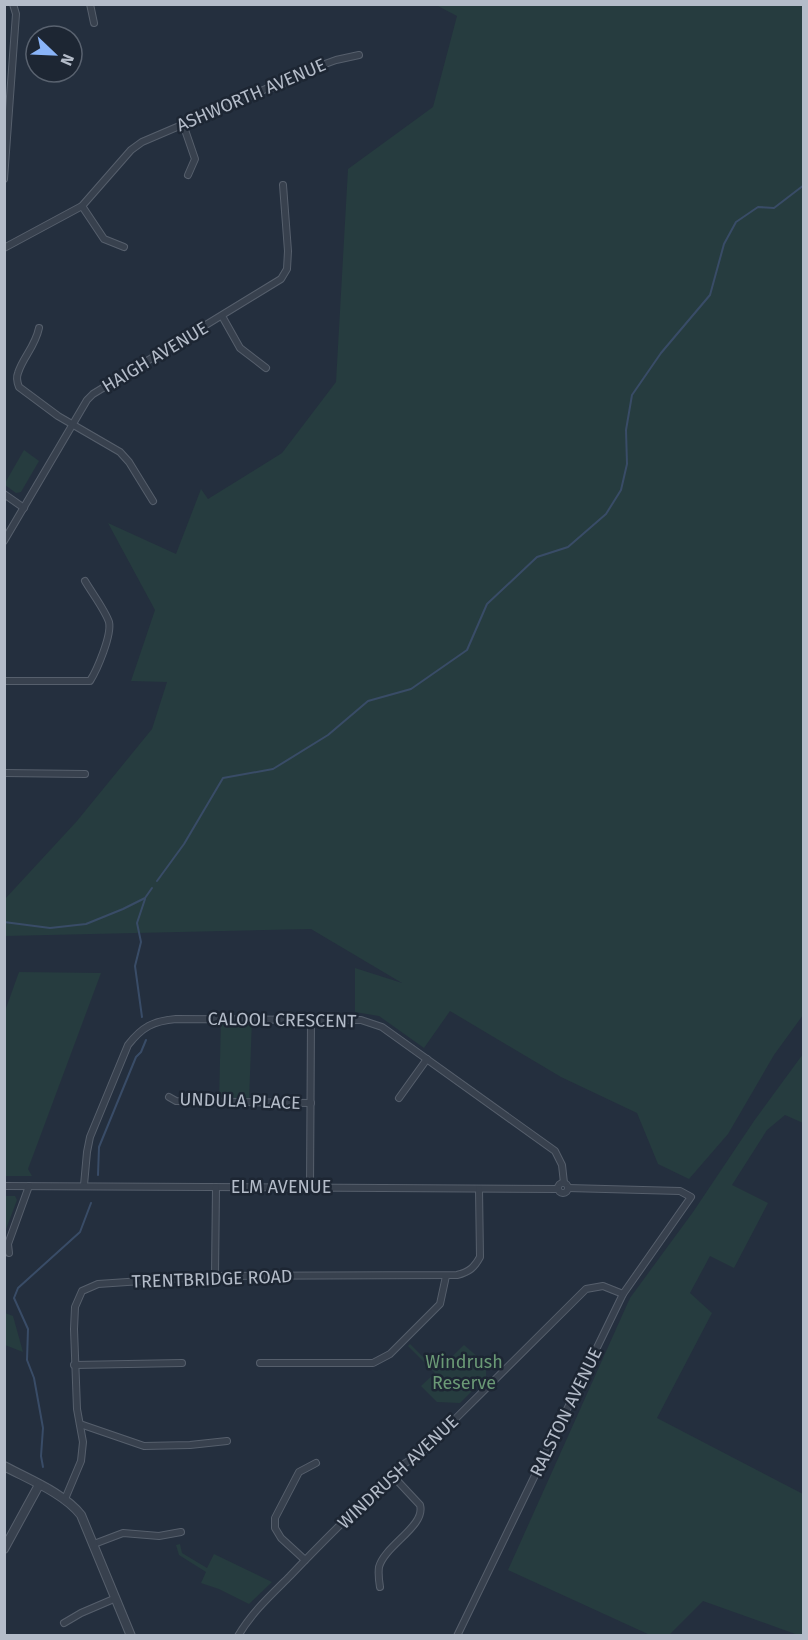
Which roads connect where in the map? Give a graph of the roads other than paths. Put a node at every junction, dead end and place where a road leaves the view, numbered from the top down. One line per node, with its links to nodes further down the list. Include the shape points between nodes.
1 (13, 4): 7 (street, via 16,14)
2 (90, 4): 3 (street)
3 (94, 23)
4 (359, 55): 5 (street, ASHWORTH AVENUE, via 289,77 280,87 268,88)
5 (183, 124): 6 (street, via 195,159); 9 (street, ASHWORTH AVENUE, via 131,150)
6 (188, 175)
7 (4, 179)
8 (283, 185): 12 (street, HAIGH AVENUE, via 286,269 281,279)
9 (82, 206): 10 (street, via 104,239); 11 (street, ASHWORTH AVENUE)
10 (124, 248)
11 (4, 249)
12 (222, 316): 14 (street, via 240,348); 15 (street, HAIGH AVENUE, via 93,394)
13 (39, 328): 15 (street, via 17,373 19,387)
14 (266, 368)
15 (73, 425): 17 (street, via 120,452); 18 (street, HAIGH AVENUE)
16 (4, 494): 18 (street)
17 (153, 501)
18 (24, 508): 19 (street, HAIGH AVENUE)
19 (4, 541)
20 (85, 581): 21 (street, via 109,620 110,630 90,681)
21 (4, 681)
22 (4, 773): 23 (street)
23 (85, 774)
24 (312, 1020): 25 (street, CALOOL CRESCENT, via 362,1020 382,1027); 28 (street); 29 (street, CALOOL CRESCENT, via 162,1020 137,1033 128,1045 90,1137)
25 (427, 1059): 27 (street); 30 (street, CALOOL CRESCENT, via 555,1151)
26 (169, 1097): 28 (street, UNDULA PLACE, via 176,1101)
27 (399, 1098)
28 (311, 1103): 34 (street)
29 (84, 1185): 32 (street, ELM AVENUE); 33 (street, ELM AVENUE)
30 (566, 1185): 35 (street, ELM AVENUE, via 568,1190 564,1193 558,1189); 39 (street, RALSTON AVENUE, via 680,1191 691,1197)
31 (4, 1186): 32 (street, ELM AVENUE)
32 (29, 1186): 36 (street, via 8,1244)
33 (216, 1187): 34 (street, ELM AVENUE); 37 (street)
34 (310, 1187): 35 (street, ELM AVENUE)
35 (479, 1189): 38 (street, TRENTBRIDGE ROAD, via 480,1257 469,1272)
36 (9, 1253)
37 (215, 1276): 38 (street, TRENTBRIDGE ROAD); 42 (street, TRENTBRIDGE ROAD, via 98,1284 82,1291 75,1307)
38 (446, 1276): 41 (street, via 440,1304 390,1354 373,1364)
39 (623, 1294): 47 (street, WINDRUSH AVENUE, via 603,1286 586,1289 419,1455); 59 (street, RALSTON AVENUE)
40 (182, 1363): 42 (street)
41 (260, 1363)
42 (74, 1365): 43 (street, TRENTBRIDGE ROAD)
43 (80, 1425): 44 (street, via 144,1446); 49 (street, TRENTBRIDGE ROAD, via 81,1461)
44 (227, 1441)
45 (316, 1463): 53 (street, via 299,1472 275,1518 281,1538)
46 (4, 1466): 48 (street)
47 (392, 1475): 53 (street, WINDRUSH AVENUE); 54 (street, via 422,1509 418,1521 384,1557 378,1570)
48 (39, 1485): 49 (street); 52 (street)
49 (65, 1499): 51 (street, via 81,1515)
50 (182, 1532): 51 (street, via 159,1536 123,1533)
51 (94, 1544): 55 (street)
52 (4, 1549)
53 (305, 1560): 58 (street, WINDRUSH AVENUE, via 258,1608)
54 (380, 1587)
55 (116, 1598): 56 (street); 57 (street)
56 (64, 1623)
57 (131, 1635)
58 (238, 1635)
59 (457, 1635)

